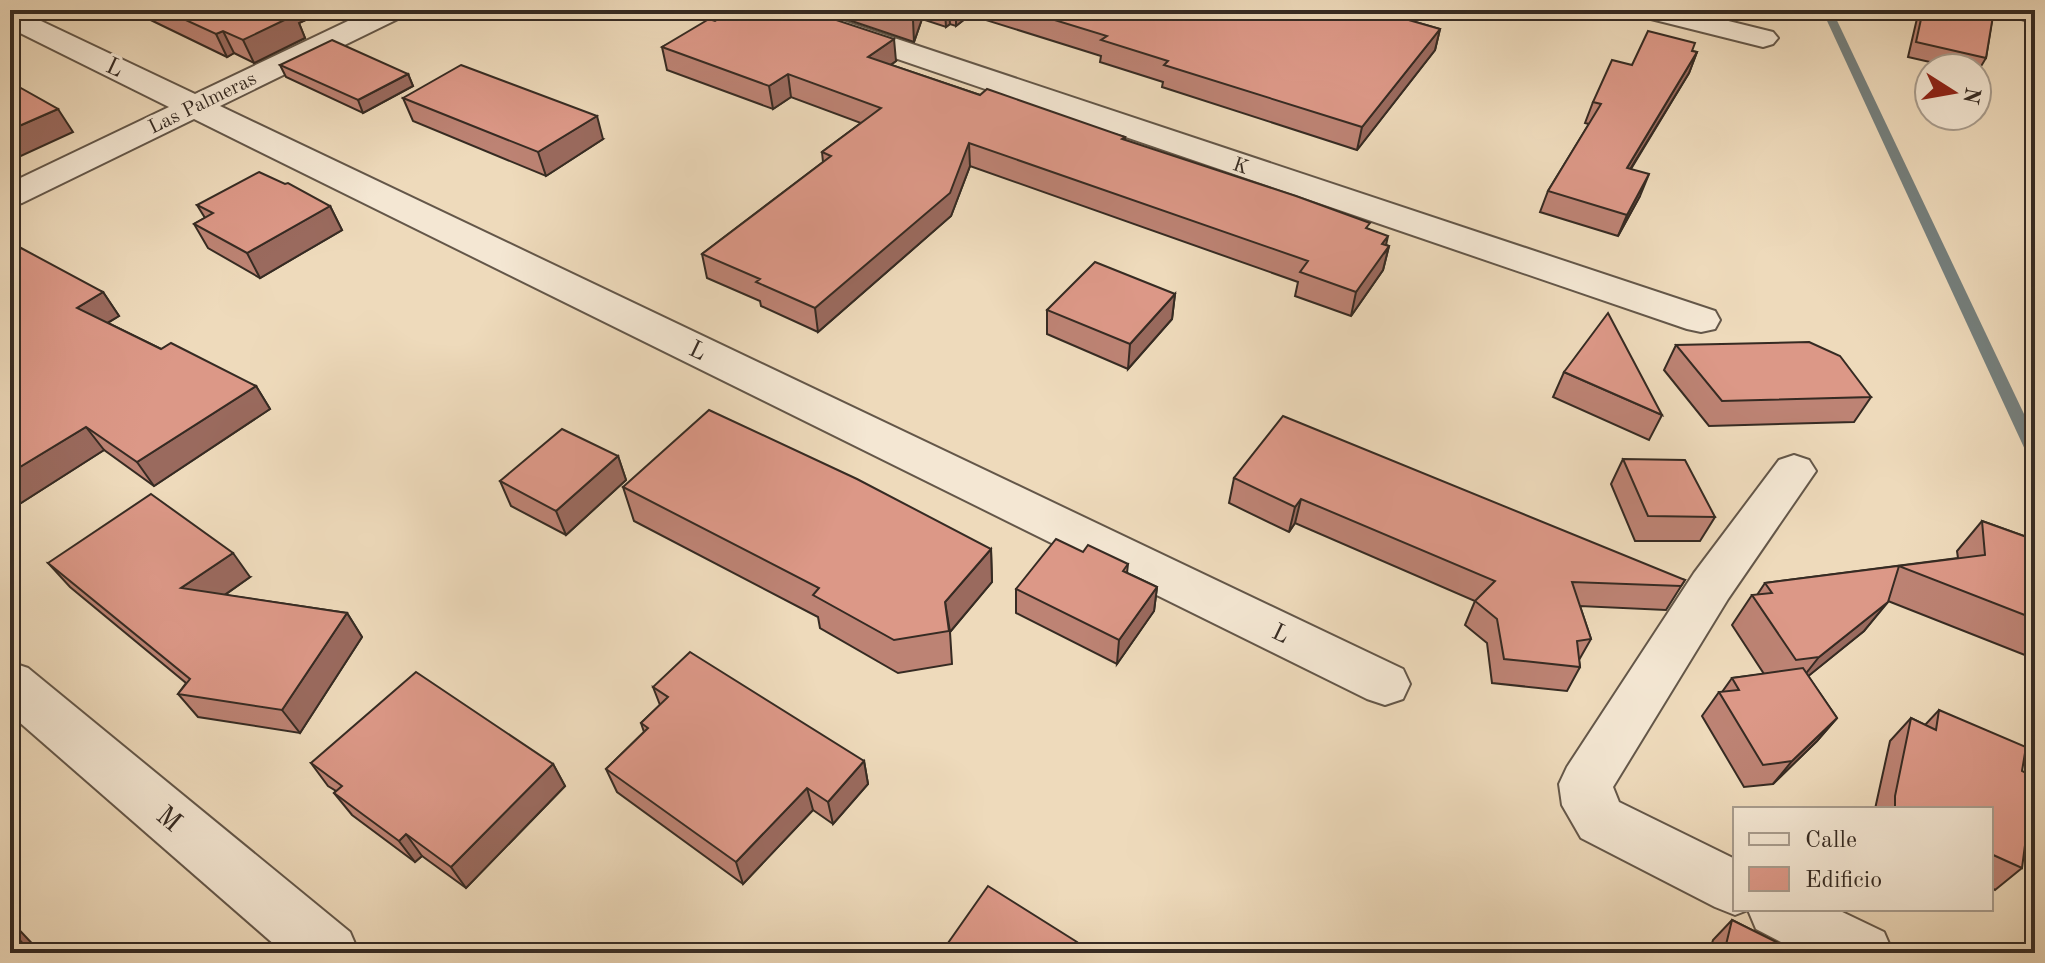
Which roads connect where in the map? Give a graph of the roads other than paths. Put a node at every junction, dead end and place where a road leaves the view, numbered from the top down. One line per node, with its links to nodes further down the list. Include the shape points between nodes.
1 (394, 10): 6 (street, Las Palmeras)
2 (782, 10): 8 (street, K)
3 (1649, 10): 5 (street)
4 (10, 17): 6 (street, L)
5 (1763, 38)
6 (196, 105): 7 (street, Las Palmeras); 11 (street, L)
7 (10, 196)
8 (1701, 320)
9 (1794, 471): 12 (street, via 1711,586 1586,784 1600,820)
10 (10, 683): 14 (street, M)
11 (1385, 684)
12 (1733, 887)
13 (1780, 911): 15 (street)
14 (329, 953)
15 (1863, 953)

